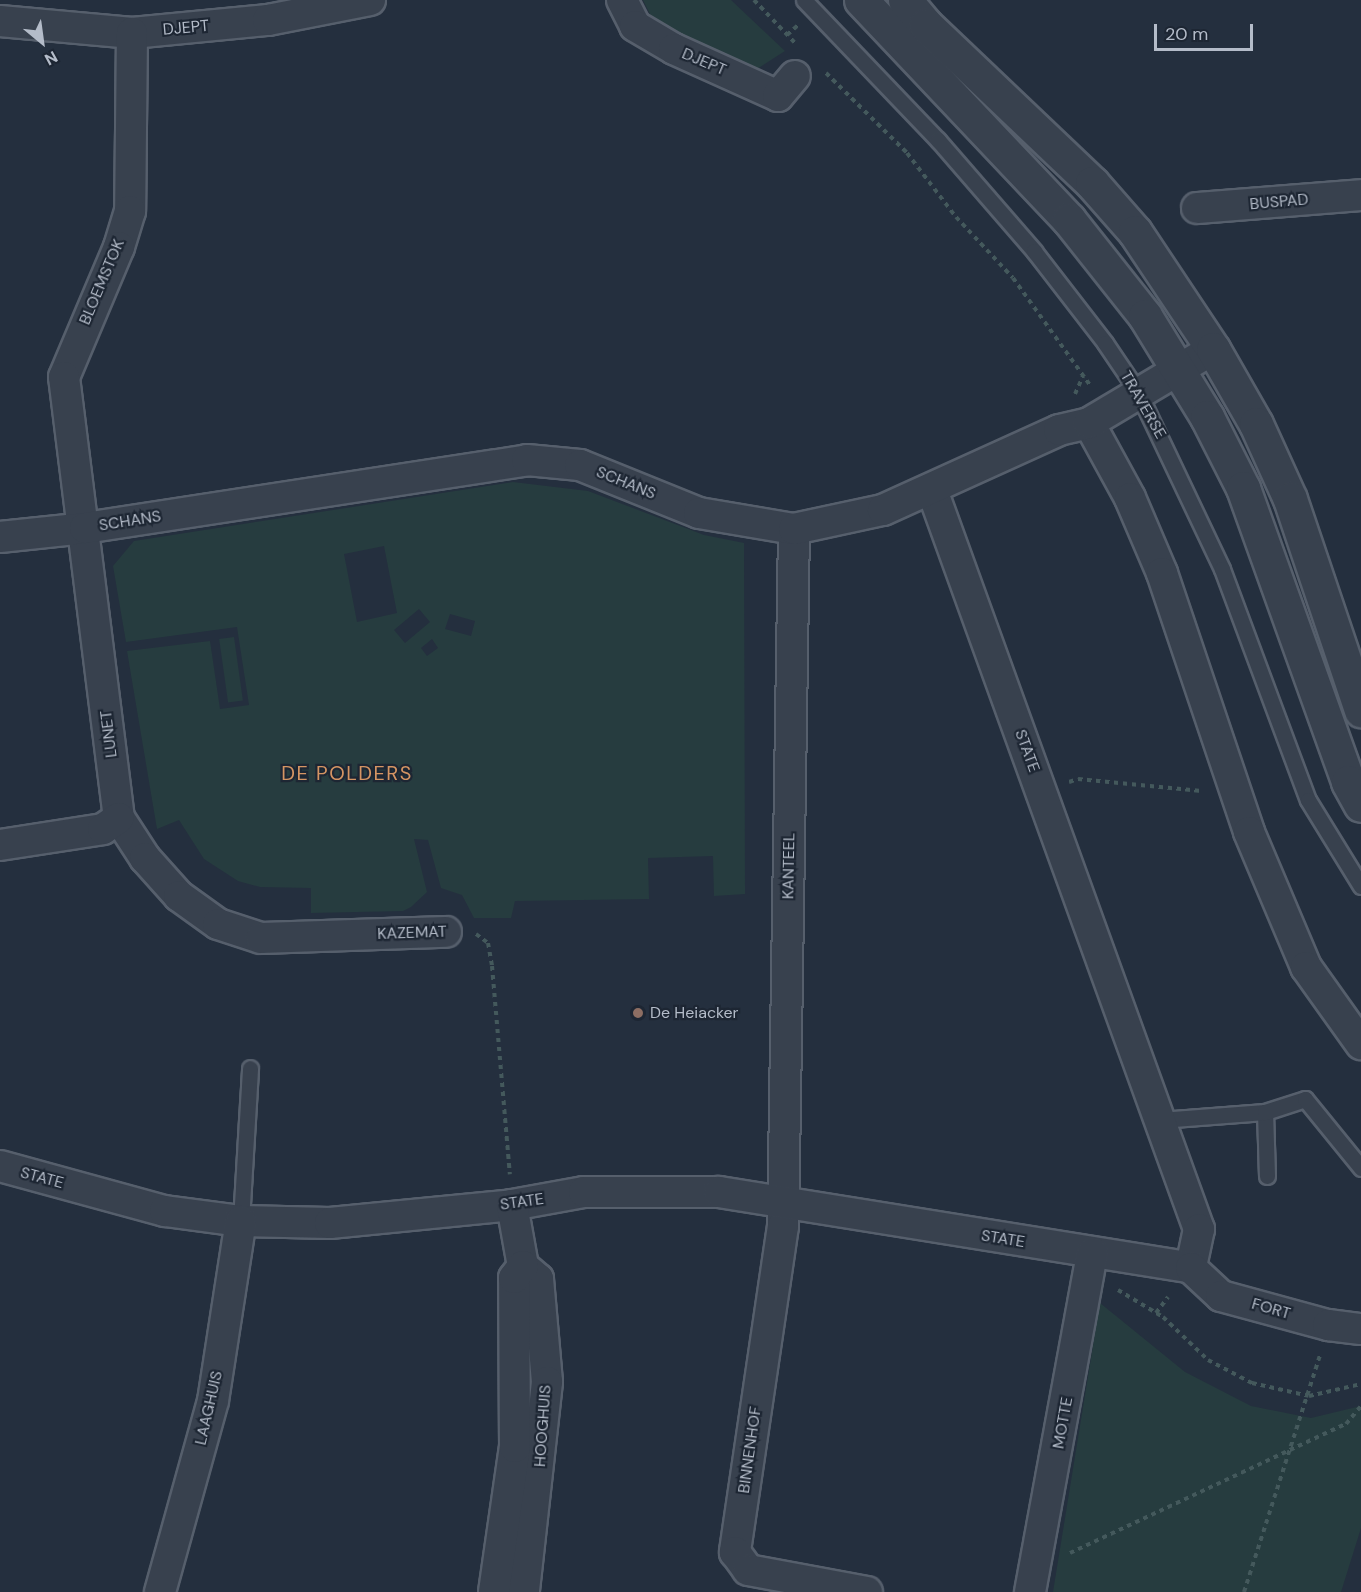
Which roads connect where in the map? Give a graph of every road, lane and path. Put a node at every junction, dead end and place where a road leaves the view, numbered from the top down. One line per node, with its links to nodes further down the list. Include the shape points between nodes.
1 (370, 0): 8 (street, DJEPT, via 268,20)
2 (622, 0): 10 (street, DJEPT, via 635,26 674,49 778,96)
3 (754, 0): 9 (path)
4 (804, 0): 15 (lane, TRAVERSE, via 938,140 1034,251)
5 (861, 0): 14 (street, via 1069,220 1146,316)
6 (904, 0): 13 (street, via 926,26 1092,183 1135,232)
7 (0, 21): 8 (street, DJEPT)
8 (132, 33): 18 (street, BLOEMSTOK, via 130,211 119,247 64,377)
9 (787, 35)
10 (795, 76)
11 (1361, 195): 12 (street, BUSPAD)
12 (1197, 208)
13 (1213, 349): 14 (street, SCHANS); 21 (street, via 1256,424 1290,499)
14 (1178, 369): 15 (street, SCHANS); 24 (street, via 1243,488 1348,782)
15 (1138, 392): 16 (street, SCHANS); 27 (lane, TRAVERSE, via 1222,569 1308,800)
16 (1089, 423): 17 (street, SCHANS, via 1059,430); 23 (street, via 1130,498 1162,573)
17 (932, 490): 19 (street, SCHANS, via 883,510); 22 (street, STATE)
18 (85, 528): 19 (street, SCHANS, via 527,460 580,465 699,513); 20 (street, SCHANS); 25 (street, LUNET)
19 (794, 529): 36 (street, KANTEEL)
20 (0, 537)
21 (1361, 710)
22 (1041, 790): 23 (path, via 1078,779); 32 (street, STATE)
23 (1238, 794): 29 (street, via 1249,832 1306,967)
24 (1361, 805)
25 (119, 818): 26 (street, via 103,829); 28 (street, KAZEMAT, via 145,858 179,896 218,924 261,938)
26 (0, 845)
27 (1361, 886)
28 (446, 932): 37 (path, KAZEMAT, via 473,932 488,942)
29 (1361, 1044)
30 (250, 1068): 38 (lane)
31 (1265, 1112): 32 (lane); 34 (lane, via 1305,1099); 35 (lane)
32 (1160, 1120): 41 (street, STATE, via 1199,1228)
33 (0, 1166): 38 (street, STATE, via 165,1211)
34 (1361, 1168)
35 (1267, 1176)
36 (783, 1203): 37 (street, STATE, via 719,1191 650,1189 584,1192); 39 (street, STATE); 50 (street, BINNENHOF, via 735,1552 748,1570)
37 (512, 1204): 38 (street, STATE, via 330,1223); 40 (street, HOOGHUIS)
38 (241, 1221): 51 (street, LAAGHUIS, via 213,1401)
39 (1092, 1253): 41 (street, STATE); 42 (street, MOTTE)
40 (523, 1266): 52 (street, HOOGHUIS, via 514,1278 515,1447); 53 (street, HOOGHUIS, via 538,1279 547,1382)
41 (1191, 1268): 43 (street, FORT, via 1221,1296)
42 (1088, 1286): 46 (path, via 1117,1290 1163,1317 1208,1360 1252,1383); 49 (street, MOTTE)
43 (1328, 1325): 44 (street, FORT); 46 (path)
44 (1361, 1329)
45 (1361, 1384): 46 (path)
46 (1309, 1396): 48 (path)
47 (1361, 1406): 48 (path, via 1346,1424)
48 (1292, 1447): 49 (path); 54 (path)
49 (1034, 1580)
50 (872, 1591)
51 (160, 1592)
52 (494, 1592)
53 (524, 1592)
54 (1244, 1592)

